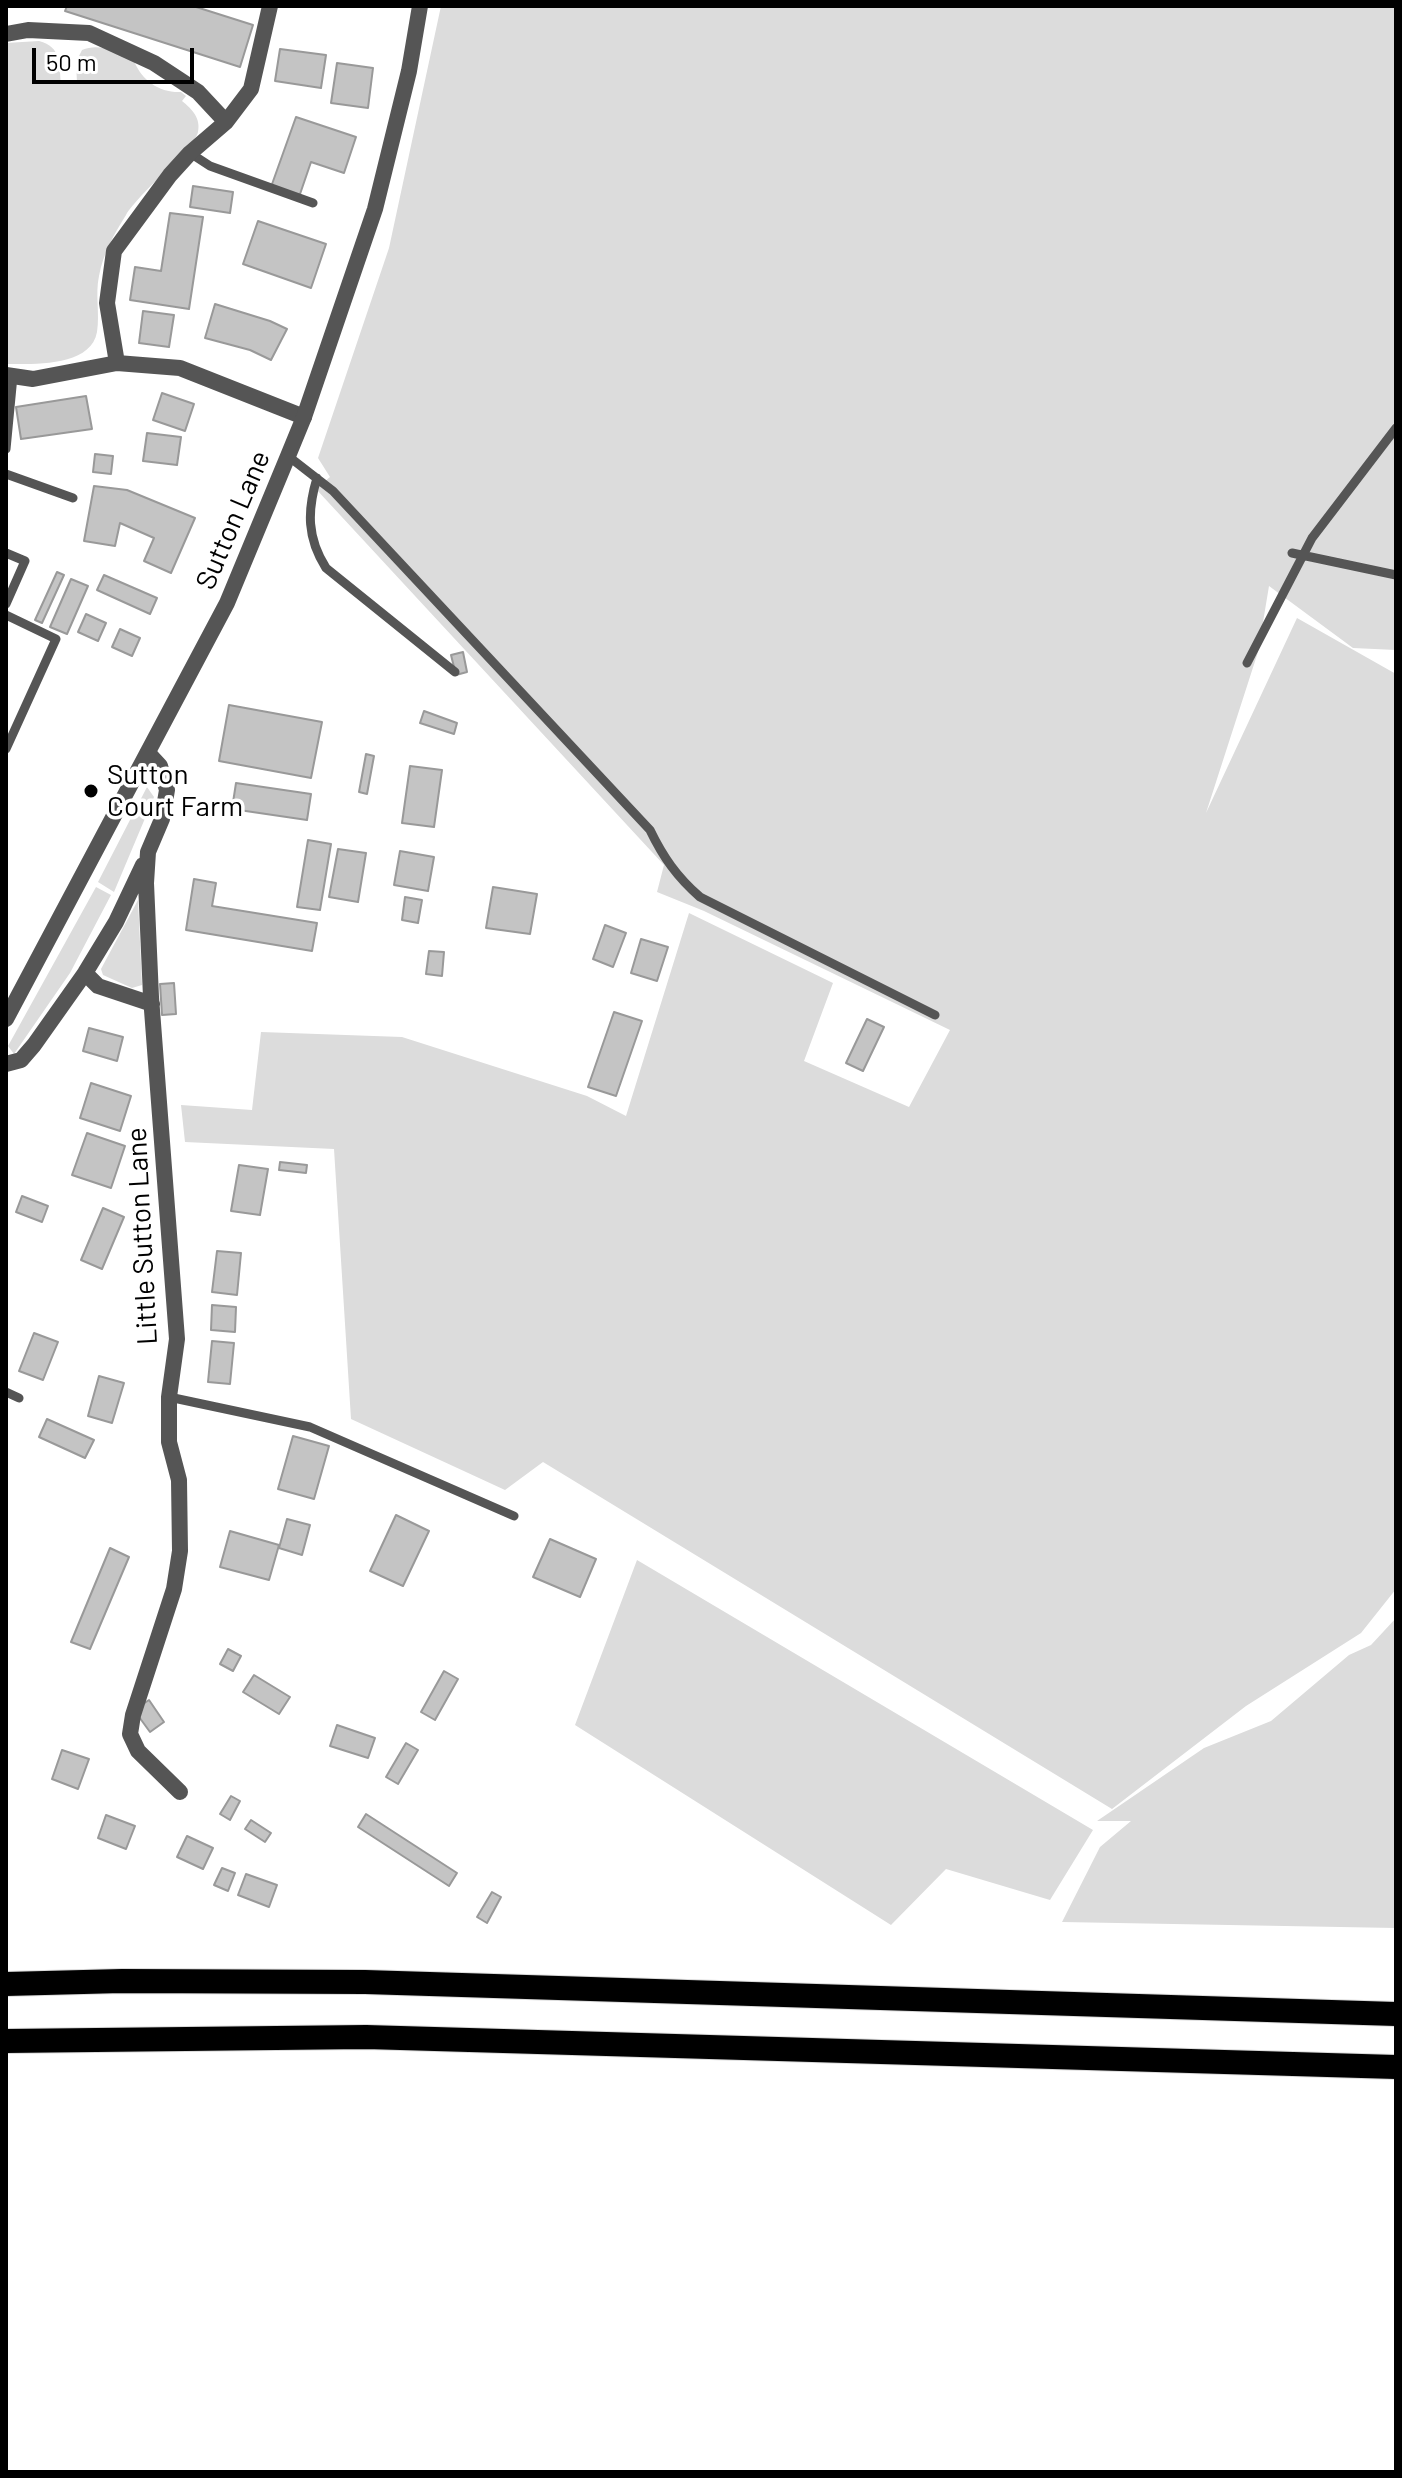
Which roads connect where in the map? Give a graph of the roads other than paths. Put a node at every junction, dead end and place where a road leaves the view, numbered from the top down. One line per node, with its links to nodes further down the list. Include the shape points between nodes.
1 (270, 6): 4 (street, via 251,89)
2 (420, 6): 9 (street, Sutton Lane, via 375,209)
3 (6, 34): 4 (street, via 89,33 154,63 198,92)
4 (226, 122): 5 (street)
5 (190, 153): 6 (lane, via 210,166); 7 (street, via 114,251 107,303)
6 (313, 203)
7 (117, 363): 8 (street, via 33,379); 9 (street, via 180,368)
8 (9, 375): 11 (lane)
9 (304, 417): 12 (street, Sutton Lane)
10 (1396, 428): 17 (lane)
11 (6, 449)
12 (288, 456): 14 (lane); 24 (street, Sutton Lane, via 227,603)
13 (6, 474): 15 (lane)
14 (317, 478): 22 (lane, via 309,503 314,549 326,568); 28 (lane, via 650,830 663,857 700,897)
15 (73, 498)
16 (6, 553): 19 (lane, via 25,561)
17 (1298, 554): 18 (lane); 21 (lane)
18 (1396, 575)
19 (6, 604)
20 (6, 615): 23 (lane, via 56,639)
21 (1247, 663)
22 (455, 672)
23 (6, 749)
24 (148, 753): 25 (street, Little Sutton Lane, via 160,766 167,790); 29 (street, Sutton Lane)
25 (148, 852): 26 (street); 27 (street, Little Sutton Lane)
26 (85, 973): 27 (street, via 98,986); 30 (street, via 21,1060)
27 (152, 1004): 32 (street, Little Sutton Lane, via 177,1339)
28 (935, 1015)
29 (6, 1019)
30 (6, 1064)
31 (6, 1392): 33 (lane)
32 (169, 1397): 34 (lane, via 310,1427); 35 (street, Little Sutton Lane, via 169,1442 179,1480 180,1551 174,1589 130,1734 142,1757)
33 (19, 1398)
34 (514, 1516)
35 (180, 1792)
36 (6, 1984): 37 (highway, via 365,1982)
37 (1396, 2014)
38 (6, 2041): 39 (highway, via 366,2037)
39 (1396, 2067)

